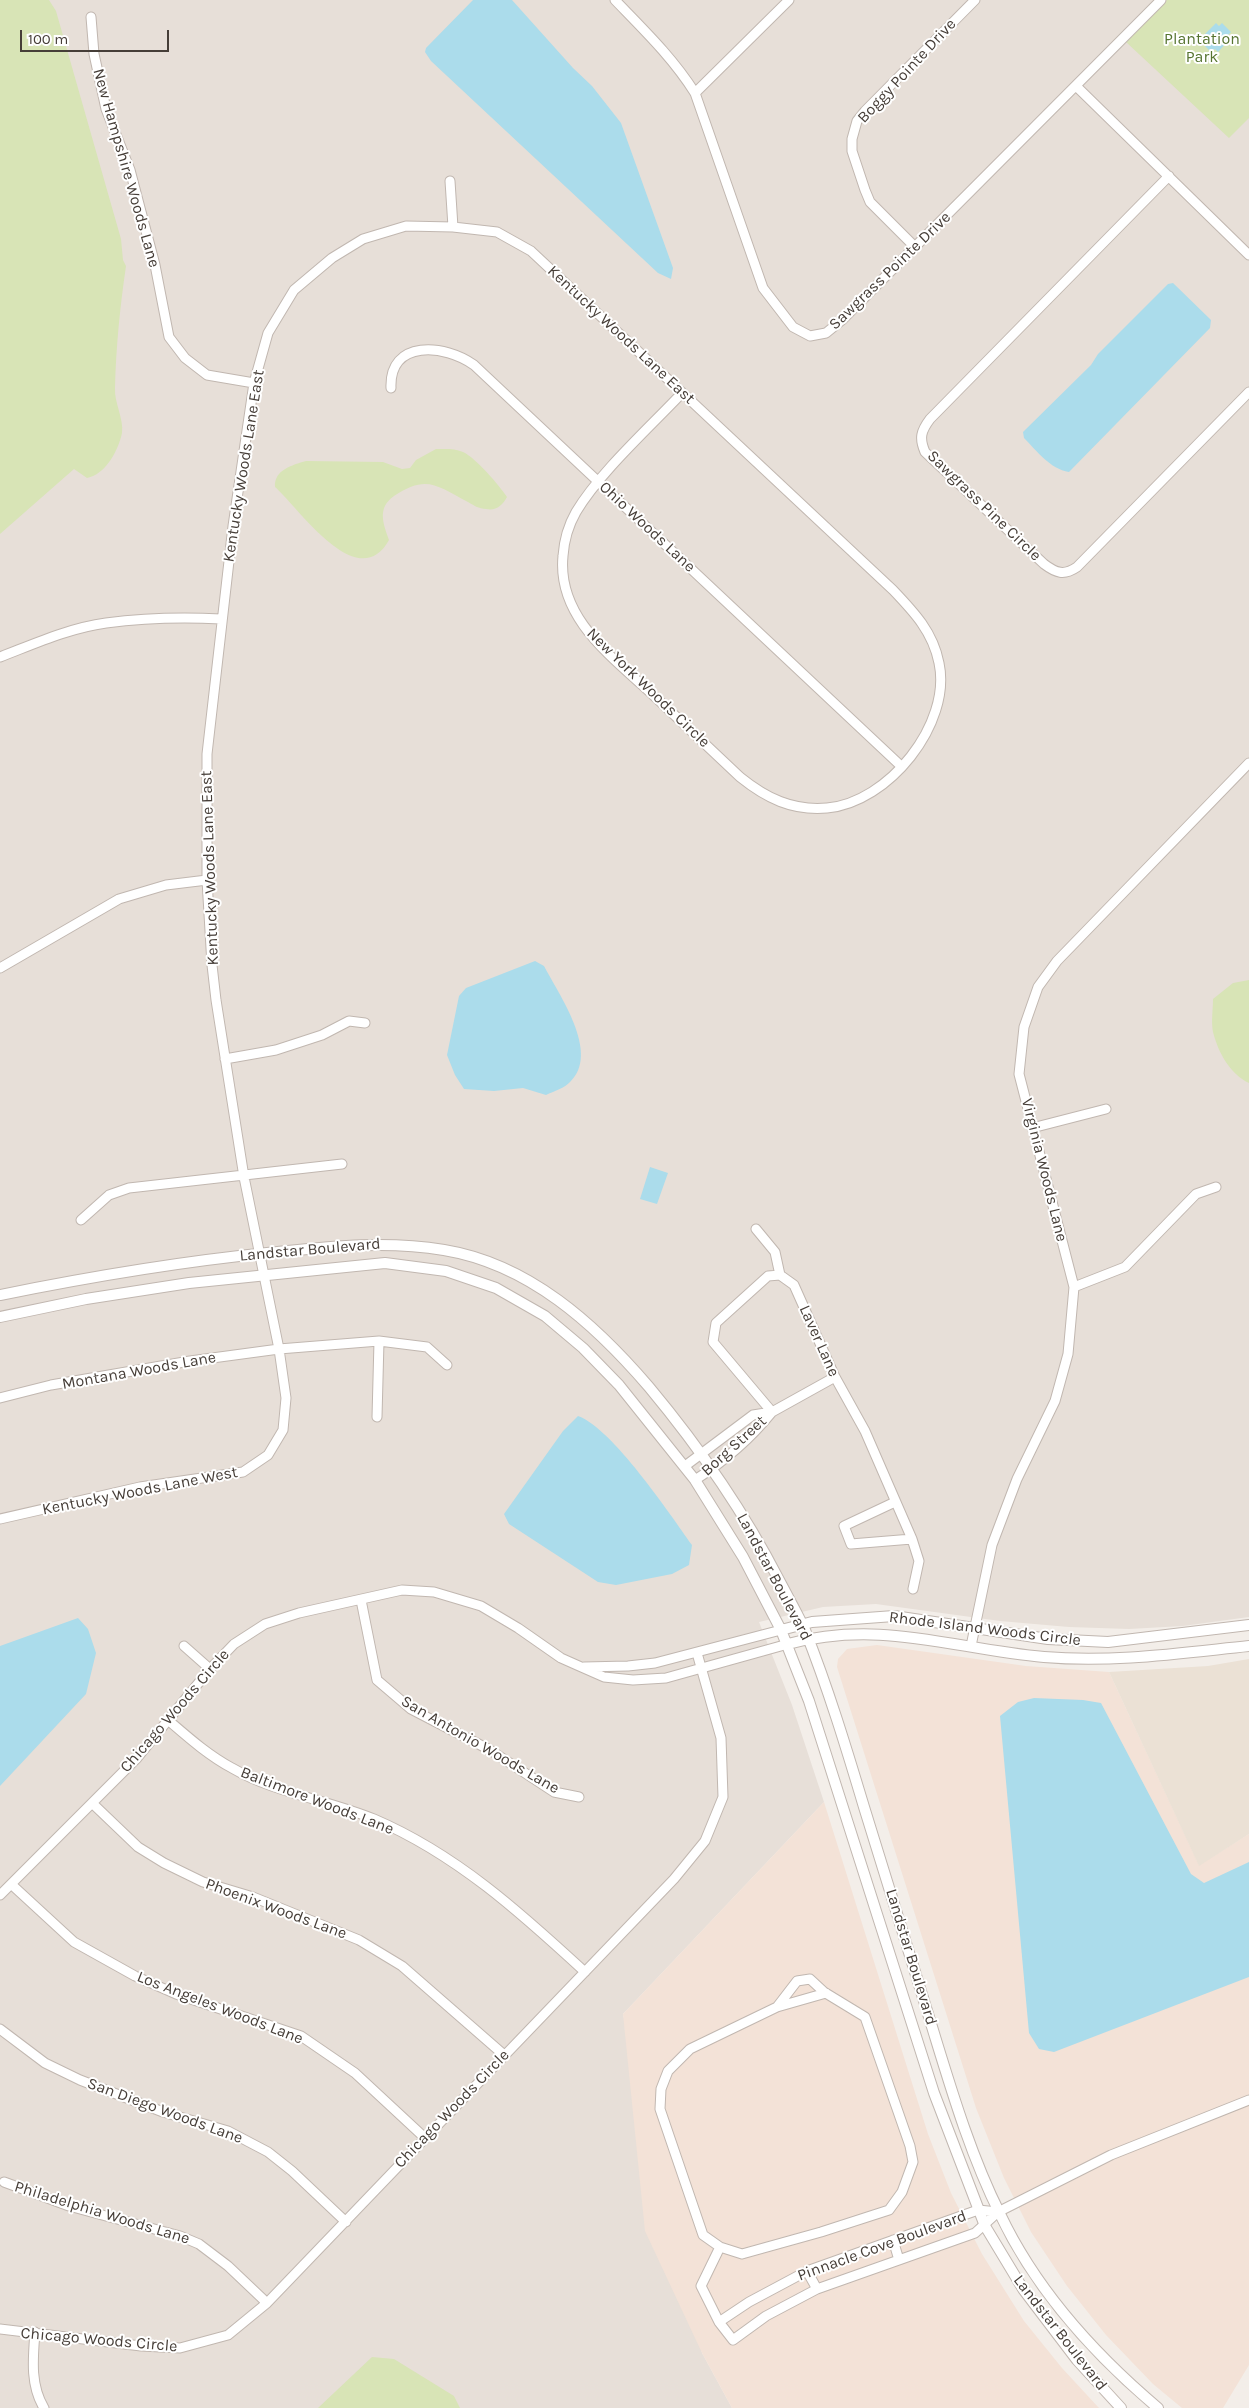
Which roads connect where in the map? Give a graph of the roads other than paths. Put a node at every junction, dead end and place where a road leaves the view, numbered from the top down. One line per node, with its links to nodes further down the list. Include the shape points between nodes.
1 (615, 0): 7 (street, Sawgrass Pointe Drive, via 680,69)
2 (789, 0): 7 (street)
3 (975, 0): 11 (street, Boggy Pointe Drive, via 865,111 854,128 852,150 870,202)
4 (1161, 0): 6 (street, Sawgrass Pointe Drive)
5 (91, 17): 13 (street, New Hampshire Woods Lane, via 94,54 106,109 130,170 169,337 185,358 207,374)
6 (1076, 86): 8 (street); 11 (street, Sawgrass Pointe Drive)
7 (695, 93): 11 (street, Sawgrass Pointe Drive, via 763,288 793,327 810,336 826,333)
8 (1169, 176): 12 (street); 15 (street, Sawgrass Pine Circle, via 930,419 922,432 922,444 925,452 1044,564 1057,573 1066,574 1076,568)
9 (450, 181): 10 (street)
10 (453, 227): 13 (street, Kentucky Woods Lane East, via 406,226 363,239 332,258 294,290 268,333); 16 (street, Kentucky Woods Lane East, via 497,232 531,250)
11 (915, 247)
12 (1249, 255)
13 (254, 383): 18 (street, Kentucky Woods Lane East)
14 (391, 388): 17 (street, Ohio Woods Lane, via 390,374 405,357 428,349 452,352 474,365)
15 (1249, 392)
16 (682, 393): 17 (street, New York Woods Circle); 21 (street, Kentucky Woods Lane East, via 893,590 928,631 939,663 939,695 929,729)
17 (599, 482): 21 (street, Ohio Woods Lane); 21 (street, New York Woods Circle, via 568,528 562,564 566,595 587,632 642,685 740,777 760,793 783,804 816,808 845,804 878,787)
18 (221, 619): 19 (street, via 178,617 105,623 48,638); 22 (street, Kentucky Woods Lane East, via 207,754)
19 (0, 657)
20 (1249, 763): 27 (street, Virginia Woods Lane, via 1057,961 1038,987 1024,1027 1019,1074)
21 (901, 766)
22 (207, 880): 23 (street, via 166,885 119,899); 25 (street, Kentucky Woods Lane East, via 212,965)
23 (0, 968)
24 (365, 1023): 25 (street, via 349,1021 322,1035 276,1050)
25 (225, 1059): 29 (street, Kentucky Woods Lane East)
26 (1106, 1109): 27 (street)
27 (1032, 1128): 36 (street, Virginia Woods Lane)
28 (342, 1164): 29 (street)
29 (244, 1177): 31 (street, via 129,1188 108,1195); 33 (street, Kentucky Woods Lane East)
30 (1216, 1187): 36 (street, via 1196,1194 1126,1267)
31 (81, 1220)
32 (756, 1229): 35 (street, via 776,1252)
33 (262, 1253): 34 (street, Kentucky Woods Lane East); 37 (street, Landstar Boulevard, via 163,1265); 46 (street, Landstar Boulevard, via 354,1244 390,1244 448,1250 507,1269 563,1302 597,1332 635,1372)
34 (266, 1274): 38 (street, Landstar Boulevard, via 86,1299); 40 (street, Kentucky Woods Lane West); 47 (street, Landstar Boulevard, via 385,1263 446,1271 496,1288 545,1316 583,1348 619,1385)
35 (780, 1275): 42 (street, Laver Lane, via 794,1285); 44 (street, via 768,1276 716,1323 713,1342)
36 (1074, 1287): 57 (street, Virginia Woods Lane, via 1068,1354 1055,1401 1017,1479 992,1545)
37 (0, 1295)
38 (0, 1317)
39 (378, 1341): 40 (street, Montana Woods Lane); 41 (street, Montana Woods Lane, via 426,1347); 45 (street)
40 (279, 1349): 43 (street, Montana Woods Lane, via 190,1360 51,1385); 51 (street, Kentucky Woods Lane West, via 286,1398 284,1430 268,1455 243,1472 140,1488)
41 (447, 1365)
42 (835, 1377): 44 (street, Borg Street); 50 (street, Laver Lane, via 865,1431)
43 (0, 1398)
44 (772, 1412): 46 (street, Borg Street, via 753,1415); 48 (street, Borg Street)
45 (377, 1417)
46 (702, 1454): 47 (street, Borg Street); 48 (street, Landstar Boulevard)
47 (685, 1466): 49 (street, Landstar Boulevard)
48 (713, 1468): 49 (street, Borg Street); 55 (street, Landstar Boulevard, via 763,1549)
49 (695, 1480): 58 (street, Landstar Boulevard, via 744,1557)
50 (895, 1502): 52 (street, Laver Lane); 52 (street, via 844,1526 851,1544)
51 (0, 1520)
52 (912, 1539): 53 (street, Laver Lane, via 919,1561)
53 (913, 1588)
54 (361, 1600): 65 (street, Chicago Woods Circle, via 402,1590 444,1595 481,1606 561,1658); 67 (street, Chicago Woods Circle, via 299,1613 266,1624 234,1644); 69 (street, San Antonio Woods Lane, via 376,1680 411,1709 490,1750 554,1792)
55 (802, 1624): 57 (street, Rhode Island Woods Circle, via 894,1616); 58 (street, Rhode Island Woods Circle); 59 (street, Landstar Boulevard)
56 (1249, 1625): 57 (street, Rhode Island Woods Circle, via 1108,1642 1048,1639)
57 (975, 1629): 62 (street, Virginia Woods Lane)
58 (781, 1630): 60 (street, Landstar Boulevard); 64 (street, Chicago Woods Circle)
59 (808, 1639): 60 (street, Rhode Island Woods Circle); 62 (street, Rhode Island Woods Circle, via 872,1633); 82 (street, Landstar Boulevard, via 832,1701 956,2103)
60 (788, 1644): 66 (street, Chicago Woods Circle); 81 (street, Landstar Boulevard, via 810,1701 928,2075)
61 (184, 1646): 67 (street)
62 (971, 1646): 63 (street, Rhode Island Woods Circle, via 1043,1657 1110,1660)
63 (1249, 1646)
64 (698, 1653): 65 (street, Chicago Woods Circle, via 628,1666); 66 (street, Chicago Woods Circle)
65 (579, 1666): 66 (street, Chicago Woods Circle, via 604,1677 633,1680 666,1678)
66 (701, 1666): 73 (street, Chicago Woods Circle, via 721,1738 723,1797 705,1841 674,1880)
67 (210, 1669): 68 (street, Chicago Woods Circle)
68 (168, 1720): 70 (street, Chicago Woods Circle, via 137,1758); 73 (street, Baltimore Woods Lane, via 203,1751 234,1769 374,1820 430,1848 523,1914)
69 (580, 1797)
70 (92, 1803): 71 (street, Chicago Woods Circle); 77 (street, Phoenix Woods Lane, via 138,1847 164,1863 203,1882 253,1897 359,1940 395,1962)
71 (11, 1884): 72 (street, Chicago Woods Circle); 79 (street, Los Angeles Woods Lane, via 74,1942 135,1976 176,1994 301,2036 355,2073)
72 (0, 1895)
73 (585, 1972): 77 (street, Chicago Woods Circle)
74 (826, 1993): 75 (street); 75 (street, via 810,1979 797,1981); 86 (street, via 864,2017 910,2146 913,2162 902,2192 888,2210 821,2232 742,2254)
75 (777, 2007): 86 (street, via 690,2049 668,2071 661,2089 660,2109 703,2235)
76 (0, 2029): 83 (street, San Diego Woods Lane, via 45,2063 80,2080 163,2112 228,2131 268,2152)
77 (504, 2055): 79 (street, Chicago Woods Circle)
78 (1249, 2100): 82 (street, via 1111,2155)
79 (425, 2138): 83 (street, Chicago Woods Circle)
80 (4, 2182): 90 (street, Philadelphia Woods Lane, via 69,2206 199,2244)
81 (978, 2210): 82 (street, Pinnacle Cove Boulevard); 84 (street, Landstar Boulevard); 85 (street, Pinnacle Cove Boulevard)
82 (998, 2212): 84 (street, Pinnacle Cove Boulevard); 96 (street, Landstar Boulevard, via 1054,2301 1089,2343)
83 (346, 2222): 90 (street, Chicago Woods Circle)
84 (985, 2226): 87 (street, Pinnacle Cove Boulevard); 95 (street, Landstar Boulevard, via 1023,2289 1077,2360)
85 (892, 2240): 87 (street); 88 (street, Pinnacle Cove Boulevard)
86 (720, 2247): 91 (street, via 701,2286)
87 (899, 2260): 89 (street, Pinnacle Cove Boulevard)
88 (807, 2271): 89 (street); 91 (street, Pinnacle Cove Boulevard)
89 (817, 2289): 91 (street, Pinnacle Cove Boulevard, via 766,2316 733,2340)
90 (267, 2303): 93 (street, Chicago Woods Circle, via 228,2335 180,2348)
91 (719, 2322)
92 (0, 2329): 93 (street, Chicago Woods Circle)
93 (35, 2332): 94 (street, via 32,2369)
94 (44, 2408)
95 (1121, 2408)
96 (1158, 2408)

